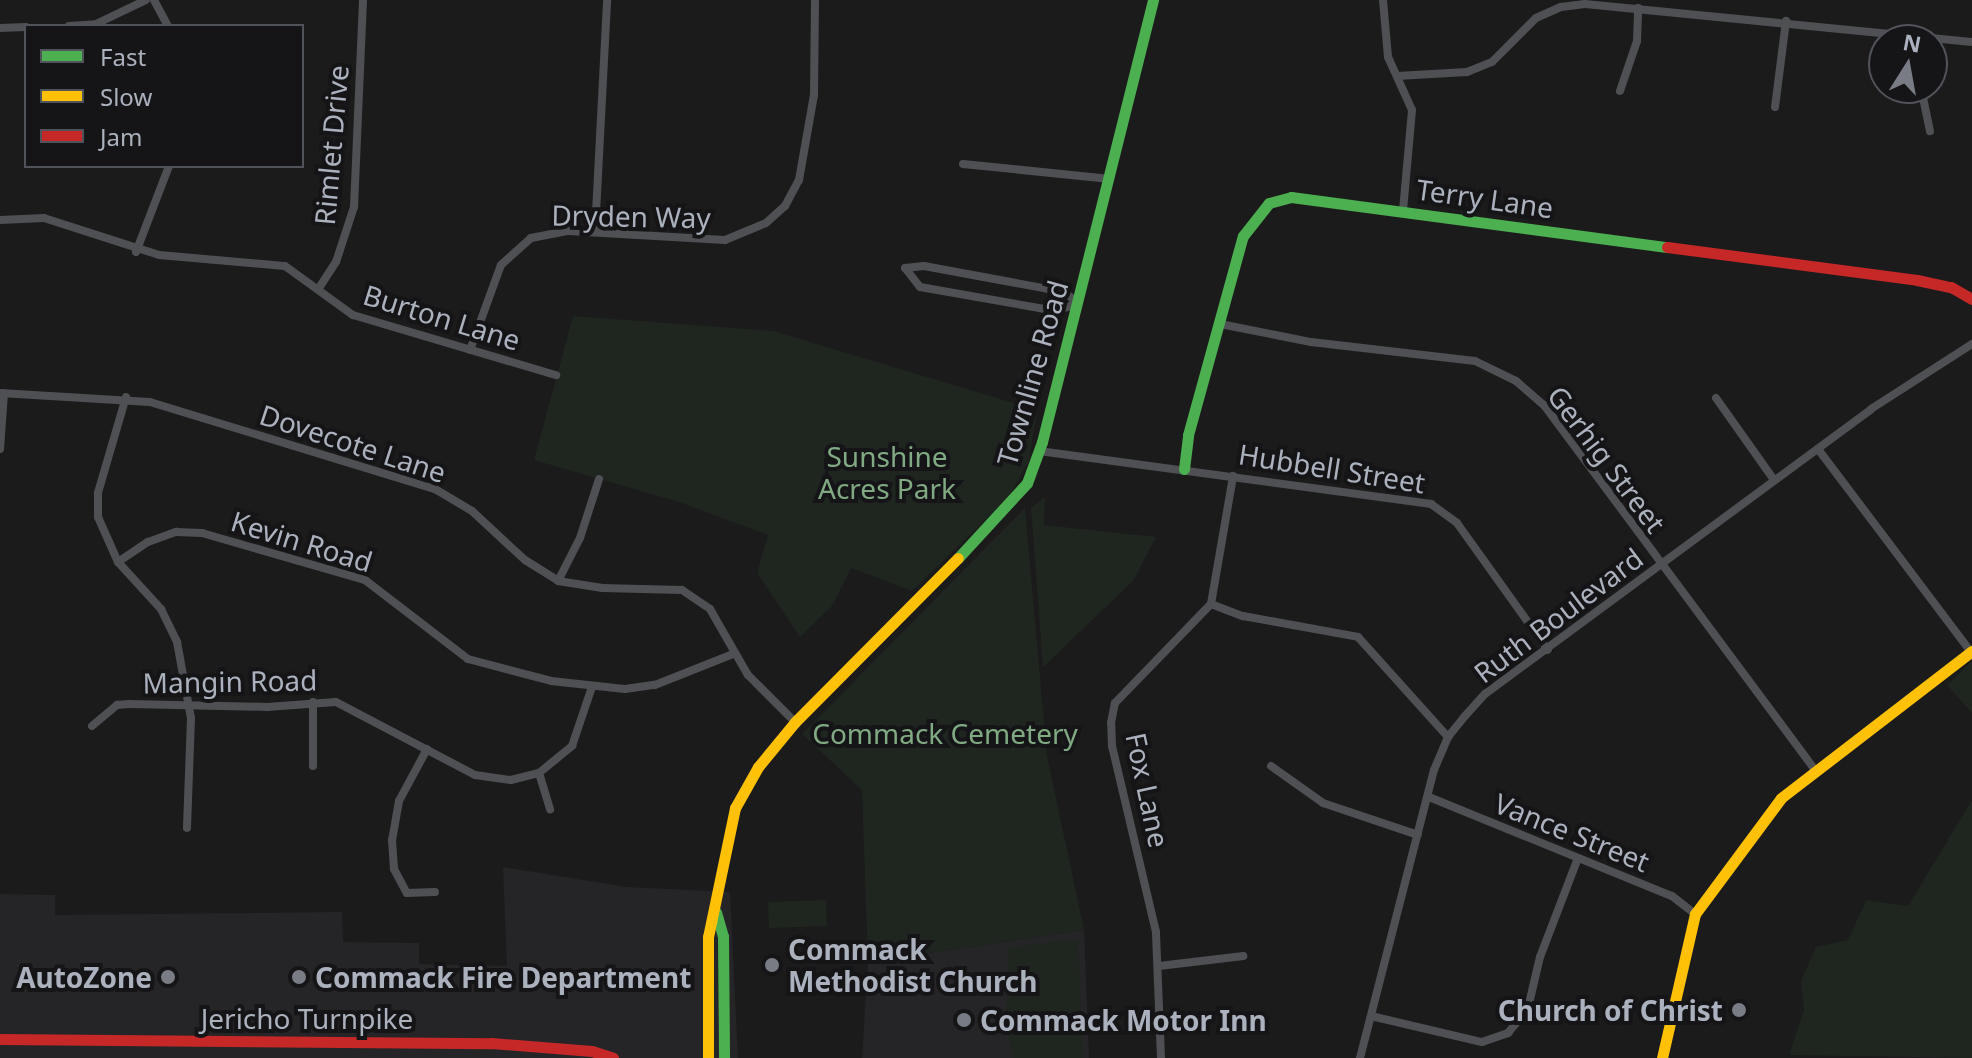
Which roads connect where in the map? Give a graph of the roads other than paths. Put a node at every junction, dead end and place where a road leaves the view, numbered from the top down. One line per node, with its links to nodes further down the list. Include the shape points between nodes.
1 (146, 0): 10 (street, via 104,22)
2 (154, 0): 11 (street)
3 (363, 0): 29 (street, Rimlet Drive, via 354,207 336,262)
4 (607, 0): 27 (street)
5 (815, 0): 27 (street, Dryden Way, via 814,95 799,180 785,206 766,223 725,240)
6 (1153, 0): 24 (main road, Townline Road)
7 (1383, 0): 17 (street, via 1388,57)
8 (1638, 8): 9 (street); 17 (street, via 1561,7 1536,18 1492,62 1467,72); 18 (street, via 1637,41)
9 (1786, 21): 14 (street); 20 (street)
10 (86, 24)
11 (167, 24)
12 (24, 27): 13 (street)
13 (0, 28)
14 (1868, 31)
15 (1948, 40): 16 (street)
16 (1972, 42)
17 (1397, 76): 25 (street, via 1412,110)
18 (1620, 91)
19 (1924, 104): 21 (street)
20 (1775, 107)
21 (1930, 131)
22 (963, 164): 24 (street)
23 (168, 168): 28 (street)
24 (1110, 179): 31 (main road, Townline Road)
25 (1403, 211): 30 (main road, Terry Lane, via 1917,280 1951,287); 32 (main road, Terry Lane, via 1291,197 1269,203 1243,236)
26 (0, 220): 28 (street, Burton Lane, via 44,218)
27 (595, 232): 34 (street, Dryden Way, via 547,232 517,246 490,288)
28 (136, 252): 29 (street, Burton Lane, via 264,261 302,274)
29 (319, 288): 34 (street, Burton Lane, via 353,315)
30 (1972, 299)
31 (1078, 303): 31 (street, via 1064,292 924,266 905,268 920,287 1056,311); 41 (main road, Townline Road)
32 (1220, 324): 42 (main road, Terry Lane, via 1188,435); 47 (street, Gerhig Street, via 1311,342 1475,361 1516,381 1544,405)
33 (1972, 344): 40 (street, Ruth Boulevard)
34 (470, 350): 35 (street, Burton Lane)
35 (556, 375)
36 (2, 393): 37 (street, Dovecote Lane); 39 (street)
37 (126, 397): 46 (street, via 98,493 98,517); 48 (street, Dovecote Lane, via 435,489 472,511 525,560)
38 (1716, 398): 45 (street)
39 (0, 449)
40 (1818, 449): 45 (street, Ruth Boulevard); 51 (street)
41 (1039, 451): 42 (street, Hubbell Street); 56 (main road, Townline Road, via 1027,483 1008,508)
42 (1184, 469): 43 (street, Hubbell Street)
43 (1233, 476): 49 (street); 50 (street, Hubbell Street, via 1414,499 1446,512)
44 (599, 479): 48 (street, via 585,527)
45 (1774, 480): 47 (street, Ruth Boulevard)
46 (118, 562): 53 (street, Kevin Road, via 176,532 202,533 365,580 468,659 519,675); 55 (street, via 170,625)
47 (1661, 566): 50 (street, Ruth Boulevard); 62 (street, Gerhig Street)
48 (558, 581): 52 (street, Dovecote Lane, via 682,590 710,609)
49 (1211, 604): 58 (street, via 1243,616 1358,637); 73 (street, Fox Lane, via 1115,703 1111,723)
50 (1548, 650): 58 (street, Ruth Boulevard, via 1485,694)
51 (1972, 652): 62 (main road)
52 (733, 654): 53 (street, Kevin Road, via 655,685); 56 (street, Dovecote Lane)
53 (592, 687): 63 (street, via 572,746)
54 (313, 702): 55 (street, Mangin Road); 59 (street, Mangin Road, via 336,702 361,711); 60 (street)
55 (189, 705): 57 (street, Mangin Road, via 117,705); 66 (street)
56 (795, 722): 70 (main road, Townline Road, via 758,767 735,808 717,877)
57 (92, 726)
58 (1448, 737): 64 (street, Ruth Boulevard)
59 (427, 749): 63 (street, Mangin Road, via 492,779); 69 (street, via 399,801 392,840 394,869 407,893)
60 (313, 766)
61 (1271, 766): 67 (street, via 1323,803)
62 (1815, 770): 71 (main road, via 1781,798)
63 (539, 773): 65 (street)
64 (1429, 797): 67 (street, Ruth Boulevard); 68 (street, Vance Street)
65 (550, 809)
66 (187, 828)
67 (1418, 835): 74 (street, Ruth Boulevard)
68 (1578, 858): 71 (street, Vance Street, via 1672,896); 74 (street, via 1540,957 1528,1008 1508,1033 1482,1042)
69 (435, 892)
70 (715, 909): 77 (main road, via 708,937); 78 (main road, via 723,936)
71 (1695, 914): 81 (main road)
72 (1243, 956): 73 (street)
73 (1159, 966): 79 (street, Fox Lane)
74 (1371, 1016): 80 (street, Ruth Boulevard)
75 (0, 1039): 76 (main road, Jericho Turnpike, via 491,1043 592,1051)
76 (613, 1058)
77 (708, 1058)
78 (724, 1058)
79 (1161, 1058)
80 (1360, 1058)
81 (1662, 1058)

